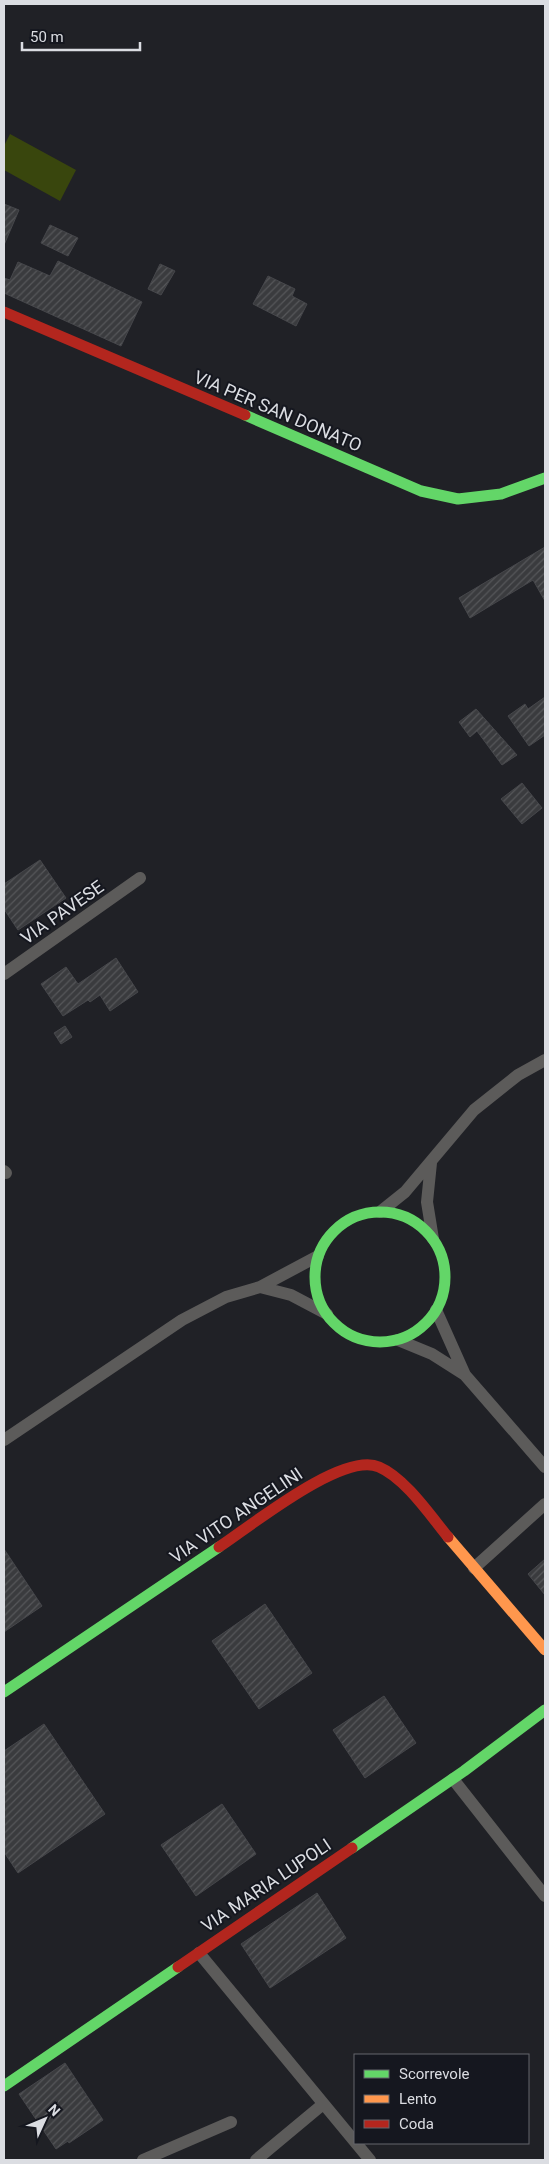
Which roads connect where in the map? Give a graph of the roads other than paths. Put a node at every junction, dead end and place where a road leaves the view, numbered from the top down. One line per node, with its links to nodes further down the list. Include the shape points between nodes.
1 (4, 312): 2 (street, VIA PER SAN DONATO, via 421,491 458,499 501,494)
2 (545, 478)
3 (140, 878): 4 (street, VIA PAVESE)
4 (4, 974)
5 (545, 1060): 6 (street, via 518,1075 474,1110)
6 (431, 1163): 7 (street, via 405,1192); 8 (street, via 427,1202)
7 (380, 1212): 8 (street, via 400,1215 420,1226); 9 (street, via 360,1215 342,1224 328,1238)
8 (433, 1239): 11 (street, via 442,1256 445,1274 443,1293)
9 (318, 1256): 10 (street); 12 (street, via 316,1286)
10 (260, 1287): 12 (street, via 291,1295); 15 (street, via 226,1297 182,1320)
11 (436, 1310): 13 (street, via 426,1323); 14 (street)
12 (326, 1314): 13 (street, via 350,1335 382,1342)
13 (398, 1340): 14 (street, via 432,1354)
14 (465, 1375): 16 (street)
15 (4, 1440)
16 (545, 1467)
17 (545, 1504): 18 (street)
18 (474, 1568): 19 (street); 20 (street, VIA VITO ANGELINI, via 388,1469 358,1462 314,1483)
19 (545, 1650)
20 (4, 1692)
21 (545, 1710): 22 (street, VIA MARIA LUPOLI)
22 (453, 1779): 23 (street); 24 (street, VIA MARIA LUPOLI)
23 (545, 1896)
24 (199, 1953): 25 (street, VIA MARIA LUPOLI); 26 (street)
25 (4, 2086)
26 (322, 2105): 28 (street); 31 (street)
27 (231, 2122): 30 (street)
28 (354, 2142)
29 (356, 2144): 32 (street)
30 (143, 2160)
31 (256, 2160)
32 (370, 2160)

